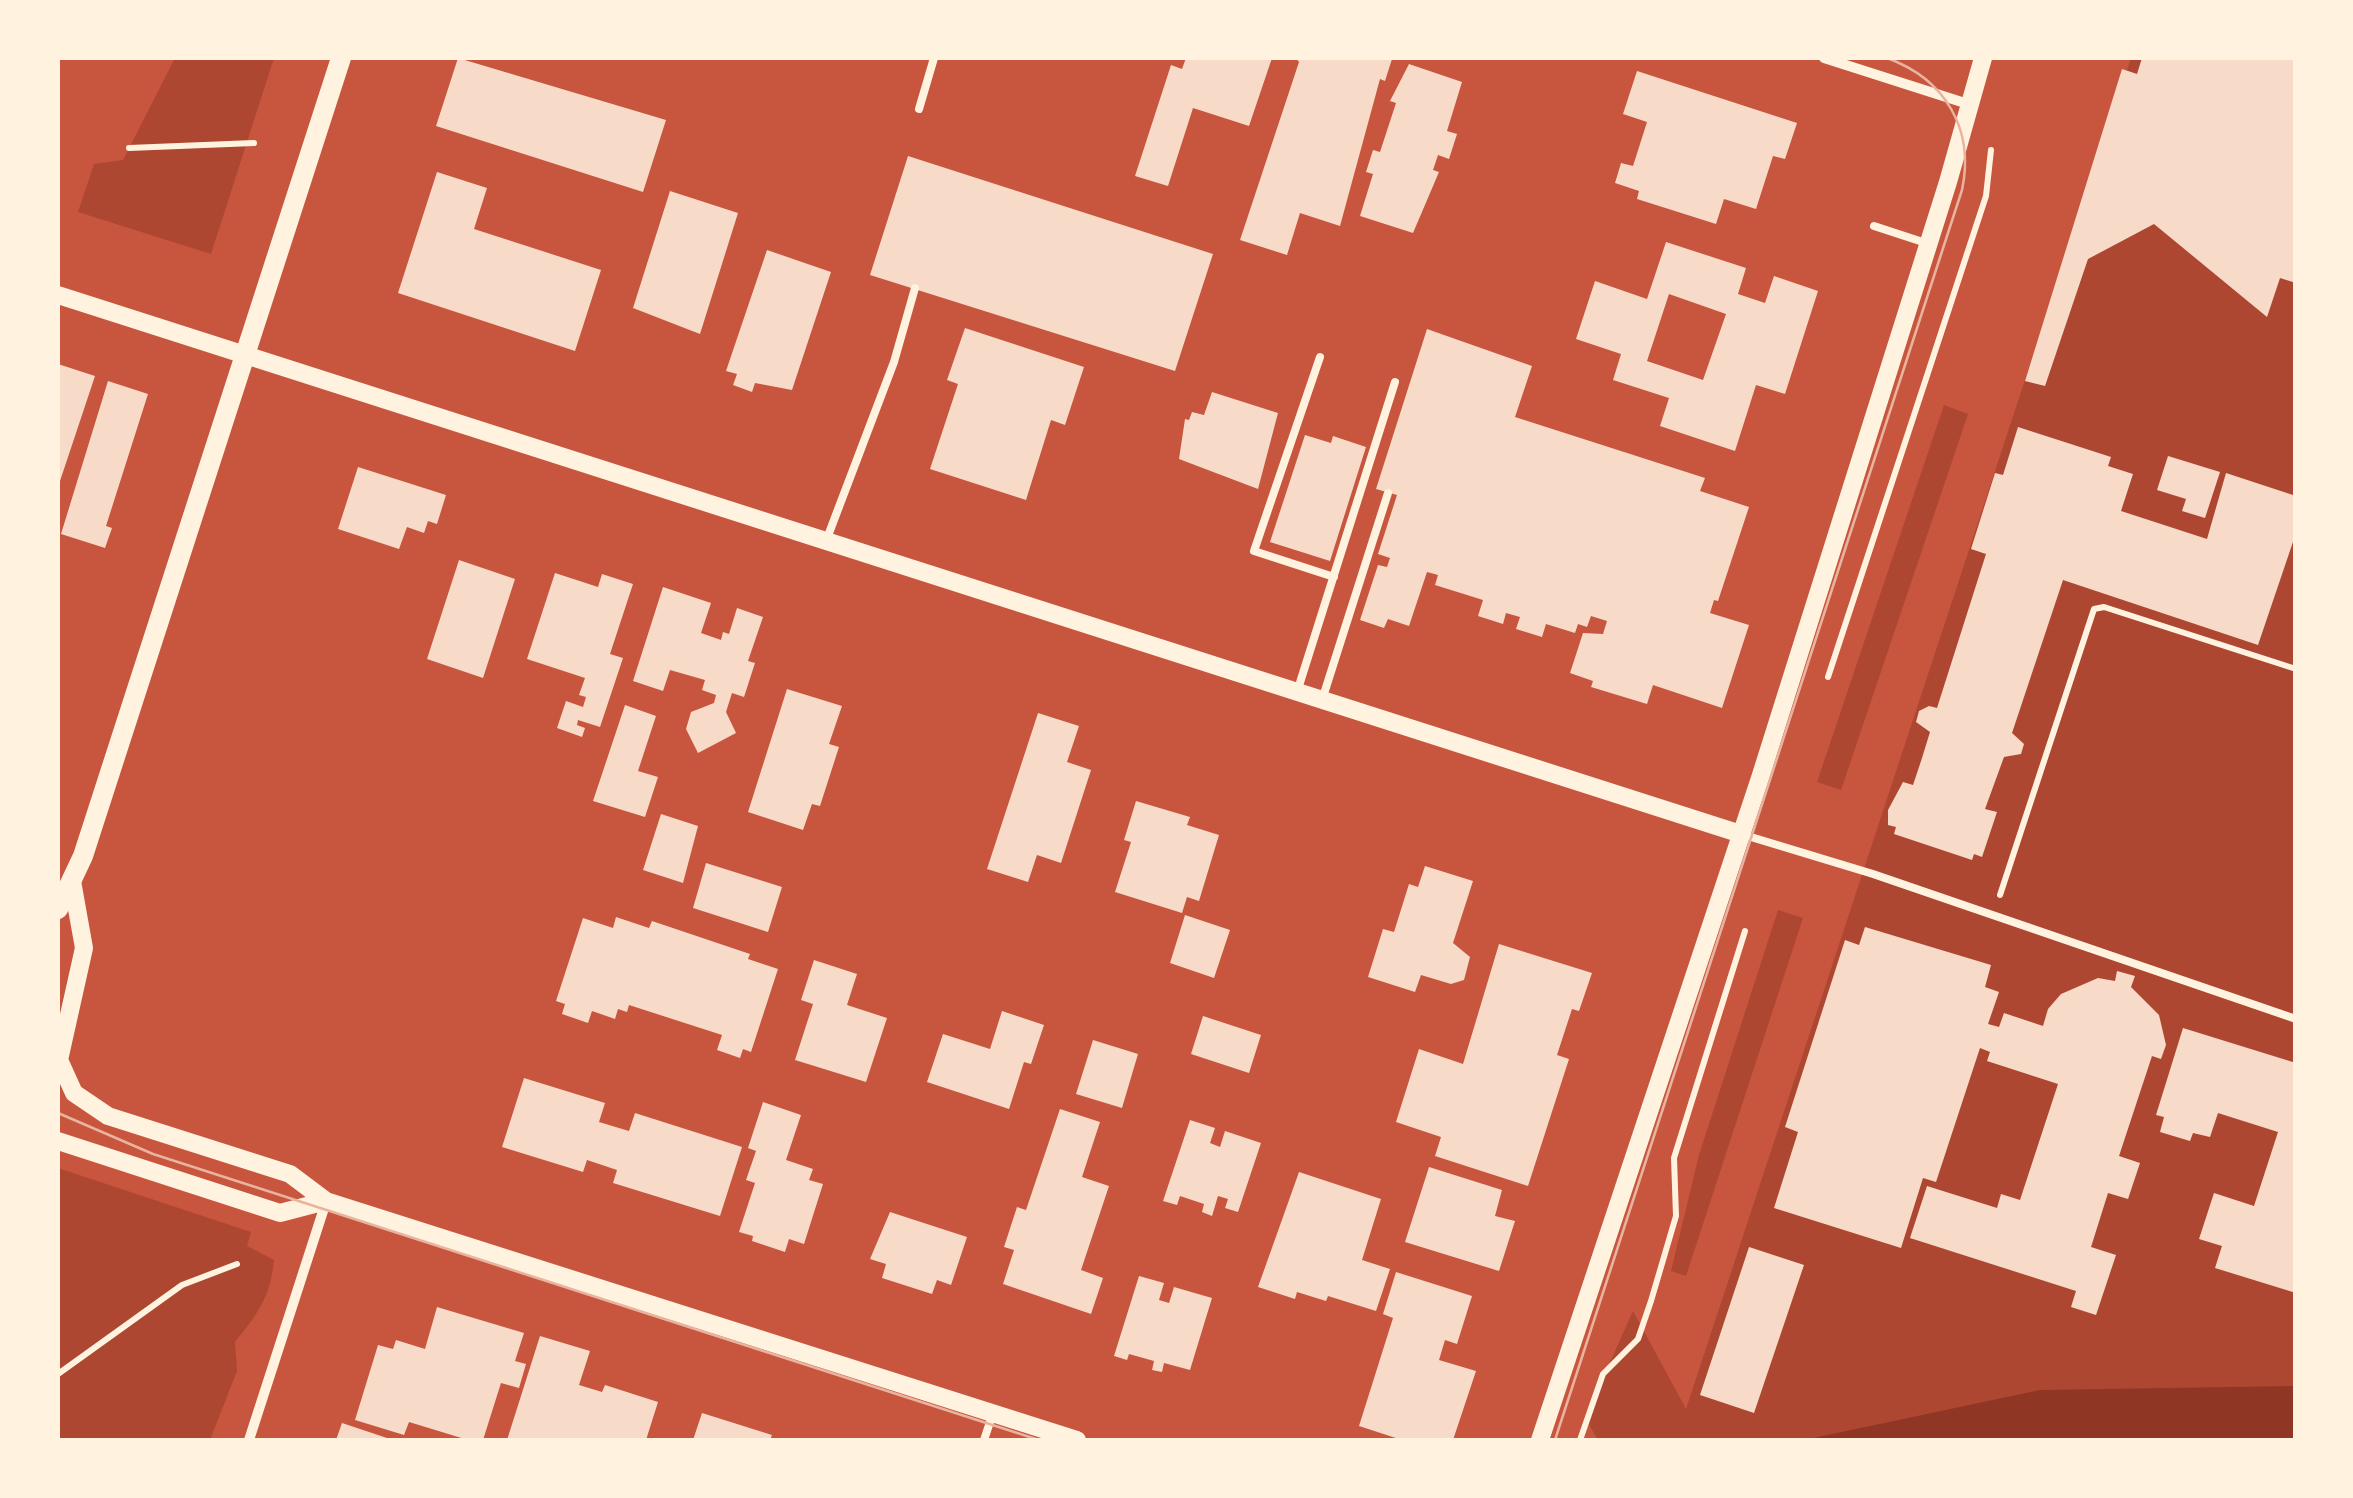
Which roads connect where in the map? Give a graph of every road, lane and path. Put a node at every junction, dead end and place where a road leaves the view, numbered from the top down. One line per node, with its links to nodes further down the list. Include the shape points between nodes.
1 (341, 58): 14 (main road)
2 (934, 58): 6 (lane)
3 (1824, 58): 5 (street)
4 (1984, 58): 5 (street)
5 (1968, 104): 11 (street)
6 (920, 109)
7 (254, 143): 9 (path)
8 (1992, 144): 22 (path, via 1986,196)
9 (129, 148)
10 (1874, 226): 11 (lane)
11 (1929, 244): 24 (street)
12 (915, 288): 18 (lane)
13 (58, 295): 14 (street)
14 (245, 355): 18 (street); 25 (main road)
15 (1320, 358): 19 (lane, via 1254,551)
16 (1395, 382): 19 (lane)
17 (1388, 493): 23 (lane)
18 (826, 542): 21 (street)
19 (1334, 577): 21 (lane)
20 (2296, 670): 27 (path, via 2094,609)
21 (1297, 692): 23 (street)
22 (1822, 696)
23 (1322, 700): 24 (street)
24 (1741, 834): 27 (lane); 38 (street)
25 (72, 881): 26 (main road); 31 (street, via 84,948 59,1060 74,1093 108,1116 290,1174)
26 (58, 909)
27 (1994, 916): 29 (lane)
28 (1750, 917): 39 (path, via 1674,1158 1676,1216 1652,1300 1638,1339 1604,1374)
29 (2296, 1018)
30 (58, 1142): 31 (street, via 280,1213)
31 (326, 1201): 34 (street); 35 (street)
32 (237, 1264): 33 (path, via 182,1285)
33 (58, 1374)
34 (993, 1413): 36 (lane); 37 (street)
35 (249, 1440)
36 (984, 1440)
37 (1077, 1440)
38 (1540, 1440)
39 (1580, 1440)

